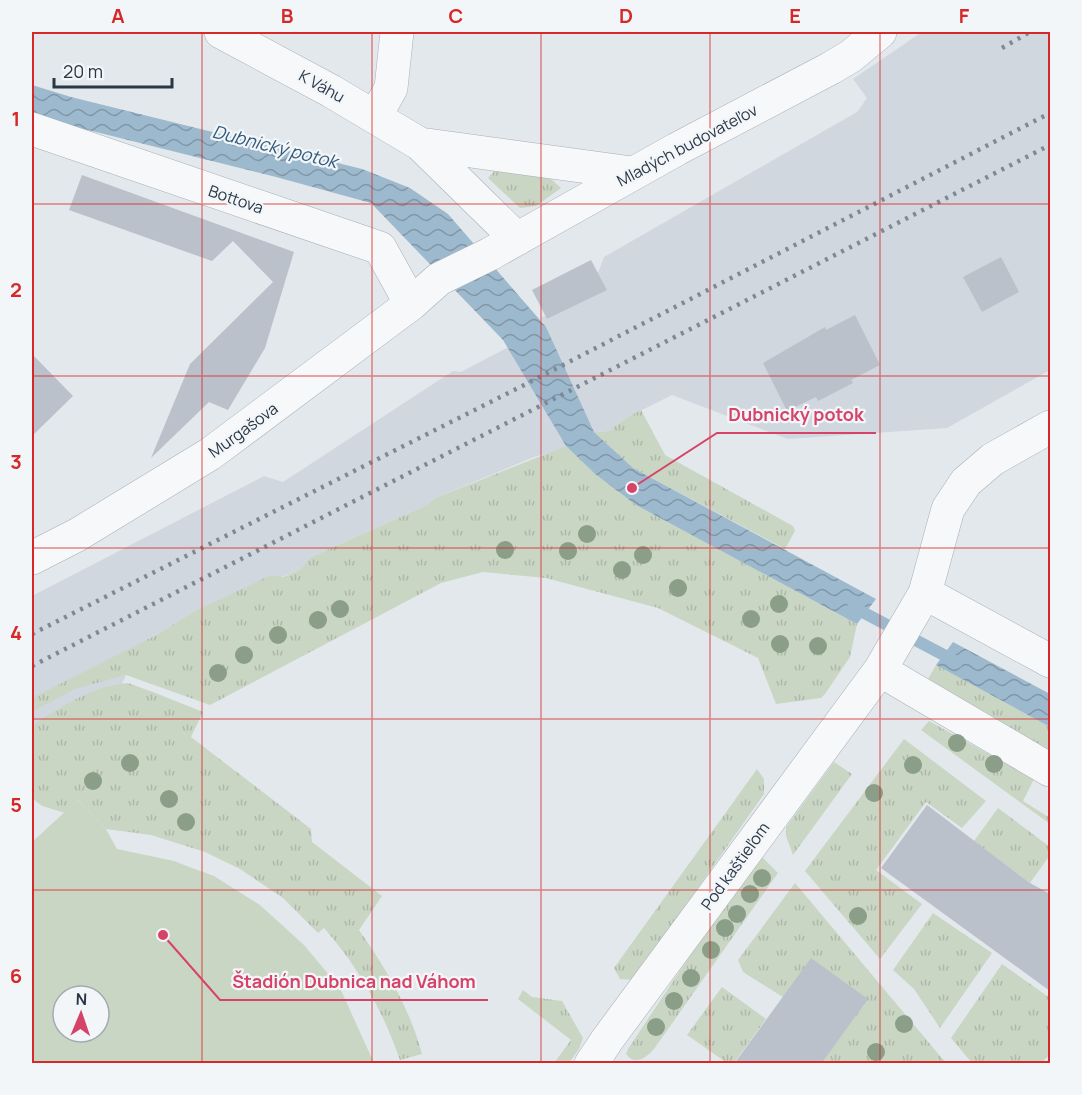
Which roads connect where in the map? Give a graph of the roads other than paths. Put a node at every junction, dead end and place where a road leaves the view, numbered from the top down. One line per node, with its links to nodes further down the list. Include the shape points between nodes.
1 (221, 32): 4 (street, K Váhu)
2 (397, 32): 4 (street, via 392,88)
3 (880, 32): 7 (street, Mladých budovateľov, via 831,68)
4 (375, 117): 6 (street, K Váhu)
5 (32, 129): 10 (street, Bottova, via 380,248)
6 (420, 144): 7 (street); 8 (street)
7 (633, 173): 8 (street, Mladých budovateľov)
8 (504, 247): 9 (street, Mladých budovateľov)
9 (439, 279): 10 (street, Murgašova)
10 (411, 304): 12 (street, Murgašova, via 210,454)
11 (1050, 427): 13 (street, via 993,459 966,482 948,509)
12 (32, 558)
13 (903, 631): 14 (street); 15 (street); 16 (street, Pod kaštieľom)
14 (1050, 662)
15 (1050, 770)
16 (591, 1064)

